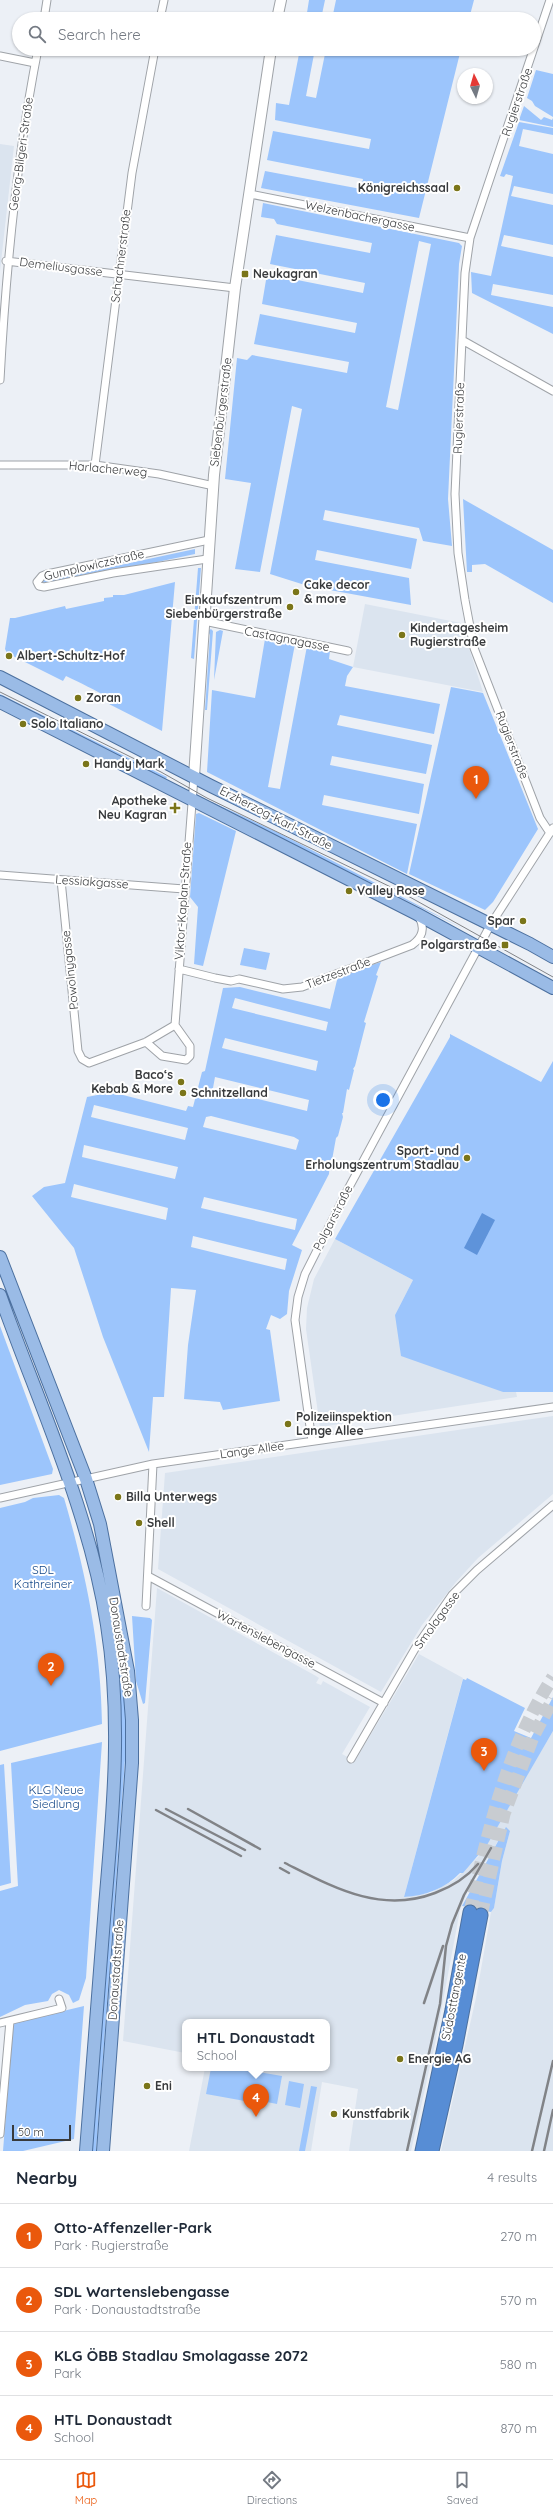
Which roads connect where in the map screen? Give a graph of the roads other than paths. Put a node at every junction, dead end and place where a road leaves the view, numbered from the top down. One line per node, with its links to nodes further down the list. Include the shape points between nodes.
1 (47, 0): 5 (street)
2 (164, 0): 6 (street)
3 (281, 0): 7 (street)
4 (550, 0): 8 (street, Rugierstraße)
5 (45, 12)
6 (161, 12)
7 (278, 12)
8 (541, 27)
9 (0, 56): 14 (street)
10 (36, 56): 14 (street, Georg-Bilgeri-Straße)
11 (154, 56): 18 (street, Schachnerstraße, via 132,173)
12 (270, 56): 15 (street, Siebenbürgerstraße)
13 (531, 56): 16 (street, Rugierstraße)
14 (35, 63): 17 (street, Georg-Bilgeri-Straße, via 18,161)
15 (250, 194): 16 (street, Welzenbachergasse); 19 (street, Siebenbürgerstraße)
16 (470, 238): 20 (street, Rugierstraße)
17 (6, 261): 18 (street, Demeliusgasse); 21 (street, Georg-Bilgeri-Straße)
18 (119, 274): 19 (street, Demeliusgasse); 24 (street, Schachnerstraße)
19 (235, 288): 25 (street, Siebenbürgerstraße)
20 (462, 340): 22 (street); 34 (street, Rugierstraße, via 455,494 458,554 465,600 474,648 540,818)
21 (0, 380)
22 (553, 392)
23 (0, 465): 24 (street, Harlacherweg)
24 (95, 465): 25 (street, Harlacherweg, via 159,474)
25 (214, 486): 26 (street, Siebenbürgerstraße)
26 (209, 540): 27 (street, Siebenbürgerstraße); 27 (street, Gumplowiczstraße, via 48,574 37,582 39,586 44,587 113,573)
27 (208, 559): 28 (street, Siebenbürgerstraße)
28 (204, 621): 29 (street, Castagnagasse); 32 (street, Siebenbürgerstraße)
29 (348, 652)
30 (0, 677): 32 (main road, Erzherzog-Karl-Straße)
31 (0, 702): 33 (main road, Erzherzog-Karl-Straße)
32 (194, 777): 33 (street, Viktor-Kaplan-Straße); 39 (main road, Erzherzog-Karl-Straße)
33 (191, 799): 37 (street, Viktor-Kaplan-Straße); 38 (main road, Erzherzog-Karl-Straße)
34 (551, 830): 39 (street, Polgarstraße)
35 (0, 876): 36 (street, Lessiakgasse)
36 (61, 880): 37 (street, Lessiakgasse); 46 (street, Powolnygasse, via 78,1051 82,1059 89,1063)
37 (184, 889): 42 (street, Viktor-Kaplan-Straße)
38 (417, 914): 40 (main road, Erzherzog-Karl-Straße); 42 (street, Tietzestraße, via 423,929 420,939 412,945 302,987 283,989 239,979 231,981)
39 (491, 924): 40 (street, Polgarstraße); 41 (main road, Erzherzog-Karl-Straße)
40 (479, 947): 43 (main road, Erzherzog-Karl-Straße); 50 (street, Polgarstraße, via 347,1190 305,1274 295,1320)
41 (553, 958)
42 (179, 968): 45 (street, Viktor-Kaplan-Straße)
43 (548, 985): 44 (street, Erzherzog-Karl-Straße)
44 (553, 992)
45 (175, 1025): 46 (street); 46 (street, via 190,1046 190,1056 186,1060 162,1056)
46 (146, 1042)
47 (0, 1257): 52 (main road, Donaustadtstraße)
48 (0, 1295): 53 (main road, Donaustadtstraße)
49 (553, 1406): 50 (street, Lange Allee)
50 (312, 1441): 51 (street, Lange Allee)
51 (153, 1464): 52 (street, Lange Allee); 56 (street)
52 (86, 1479): 53 (street, Lange Allee); 65 (main road, Donaustadtstraße, via 100,1524 110,1571 128,1671 132,1720 132,1763)
53 (70, 1482): 54 (street, Lange Allee); 64 (main road, Donaustadtstraße, via 107,1623 113,1670 115,1721 115,1781)
54 (0, 1498)
55 (553, 1505): 58 (street, Smolagasse, via 452,1595)
56 (148, 1576): 57 (street); 58 (street, Wartenslebengasse)
57 (146, 1606)
58 (384, 1702): 59 (street, Smolagasse)
59 (351, 1759)
60 (59, 1999): 61 (street, via 62,2008)
61 (10, 2021): 62 (street); 63 (street)
62 (0, 2023)
63 (0, 2134)
64 (86, 2151)
65 (103, 2151)
66 (422, 2151): 67 (highway, Südosttangente, via 476,1914 456,2045)
67 (432, 2151)

